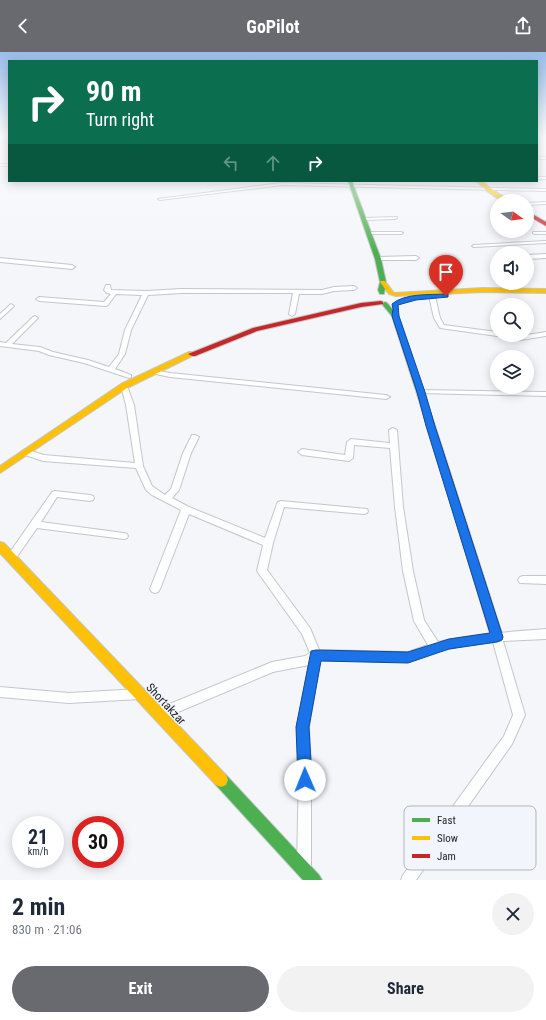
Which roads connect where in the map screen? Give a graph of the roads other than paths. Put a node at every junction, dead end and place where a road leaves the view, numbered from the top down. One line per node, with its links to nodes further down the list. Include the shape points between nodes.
1 (480, 182): 3 (main road)
2 (351, 183): 3 (street); 6 (street, via 282,184); 11 (main road)
3 (488, 189): 4 (street); 5 (main road)
4 (546, 190)
5 (496, 194)
6 (160, 199)
7 (546, 203): 8 (street)
8 (534, 204)
9 (534, 217): 12 (main road)
10 (395, 218): 11 (street)
11 (364, 219): 13 (main road)
12 (544, 222)
13 (369, 233): 14 (street); 22 (main road)
14 (401, 233)
15 (535, 233): 16 (street)
16 (546, 233)
17 (546, 242): 18 (street)
18 (474, 246)
19 (546, 256): 20 (street)
20 (534, 257)
21 (416, 258): 22 (street)
22 (378, 259): 33 (main road)
23 (0, 260): 24 (street)
24 (72, 267)
25 (108, 286): 28 (street, via 108,291)
26 (354, 288): 29 (street)
27 (546, 291): 33 (main road, via 483,290)
28 (115, 292): 30 (street); 34 (street, via 106,304)
29 (296, 292): 30 (street); 36 (street)
30 (146, 293): 43 (street, via 128,330 122,354)
31 (546, 295): 32 (main road)
32 (432, 296): 33 (main road); 39 (street, via 442,327)
33 (389, 298): 36 (main road); 44 (main road, via 255,329 200,350); 47 (main road)
34 (39, 299)
35 (11, 306): 37 (street)
36 (292, 314): 45 (main road, via 250,325)
37 (0, 316)
38 (35, 318): 42 (street)
39 (490, 333)
40 (546, 334): 41 (street)
41 (534, 336)
42 (3, 345): 43 (street, via 40,349)
43 (111, 369): 45 (street)
44 (153, 372): 46 (main road); 49 (street)
45 (129, 376): 50 (main road)
46 (124, 386): 54 (main road); 57 (street, via 130,405)
47 (421, 392): 48 (street); 72 (main road)
48 (546, 394)
49 (386, 396)
50 (60, 418)
51 (393, 430): 53 (street)
52 (195, 437): 60 (street, via 175,490)
53 (394, 446): 55 (street, via 351,442 349,458); 73 (street, via 398,507 408,571 420,621)
54 (23, 447): 56 (main road); 57 (street, via 43,458); 58 (main road)
55 (302, 452)
56 (0, 460)
57 (139, 466): 60 (street, via 150,488)
58 (0, 470)
59 (90, 498): 63 (street, via 55,494)
60 (166, 499): 61 (street)
61 (186, 509): 65 (street); 70 (street)
62 (364, 511): 65 (street, via 281,504)
63 (34, 524): 64 (street); 67 (street)
64 (124, 536)
65 (268, 543): 74 (street, via 262,571 306,631)
66 (0, 546): 67 (main road, Shortakzar)
67 (11, 558): 76 (main road, Shortakzar)
68 (523, 580): 69 (street)
69 (546, 580)
70 (155, 589)
71 (546, 634): 72 (street)
72 (497, 637): 73 (street); 78 (street, via 518,715 508,740)
73 (435, 647): 74 (street, via 408,657)
74 (316, 655): 77 (street, via 307,662 272,666); 79 (street, via 303,727)
75 (0, 692): 76 (street, via 69,698)
76 (141, 694): 77 (main road, Shortakzar)
77 (159, 714): 79 (main road, Shortakzar)
78 (461, 806)
79 (304, 870): 81 (main road, Shortakzar)
80 (415, 870): 82 (street)
81 (314, 880)
82 (408, 880)

